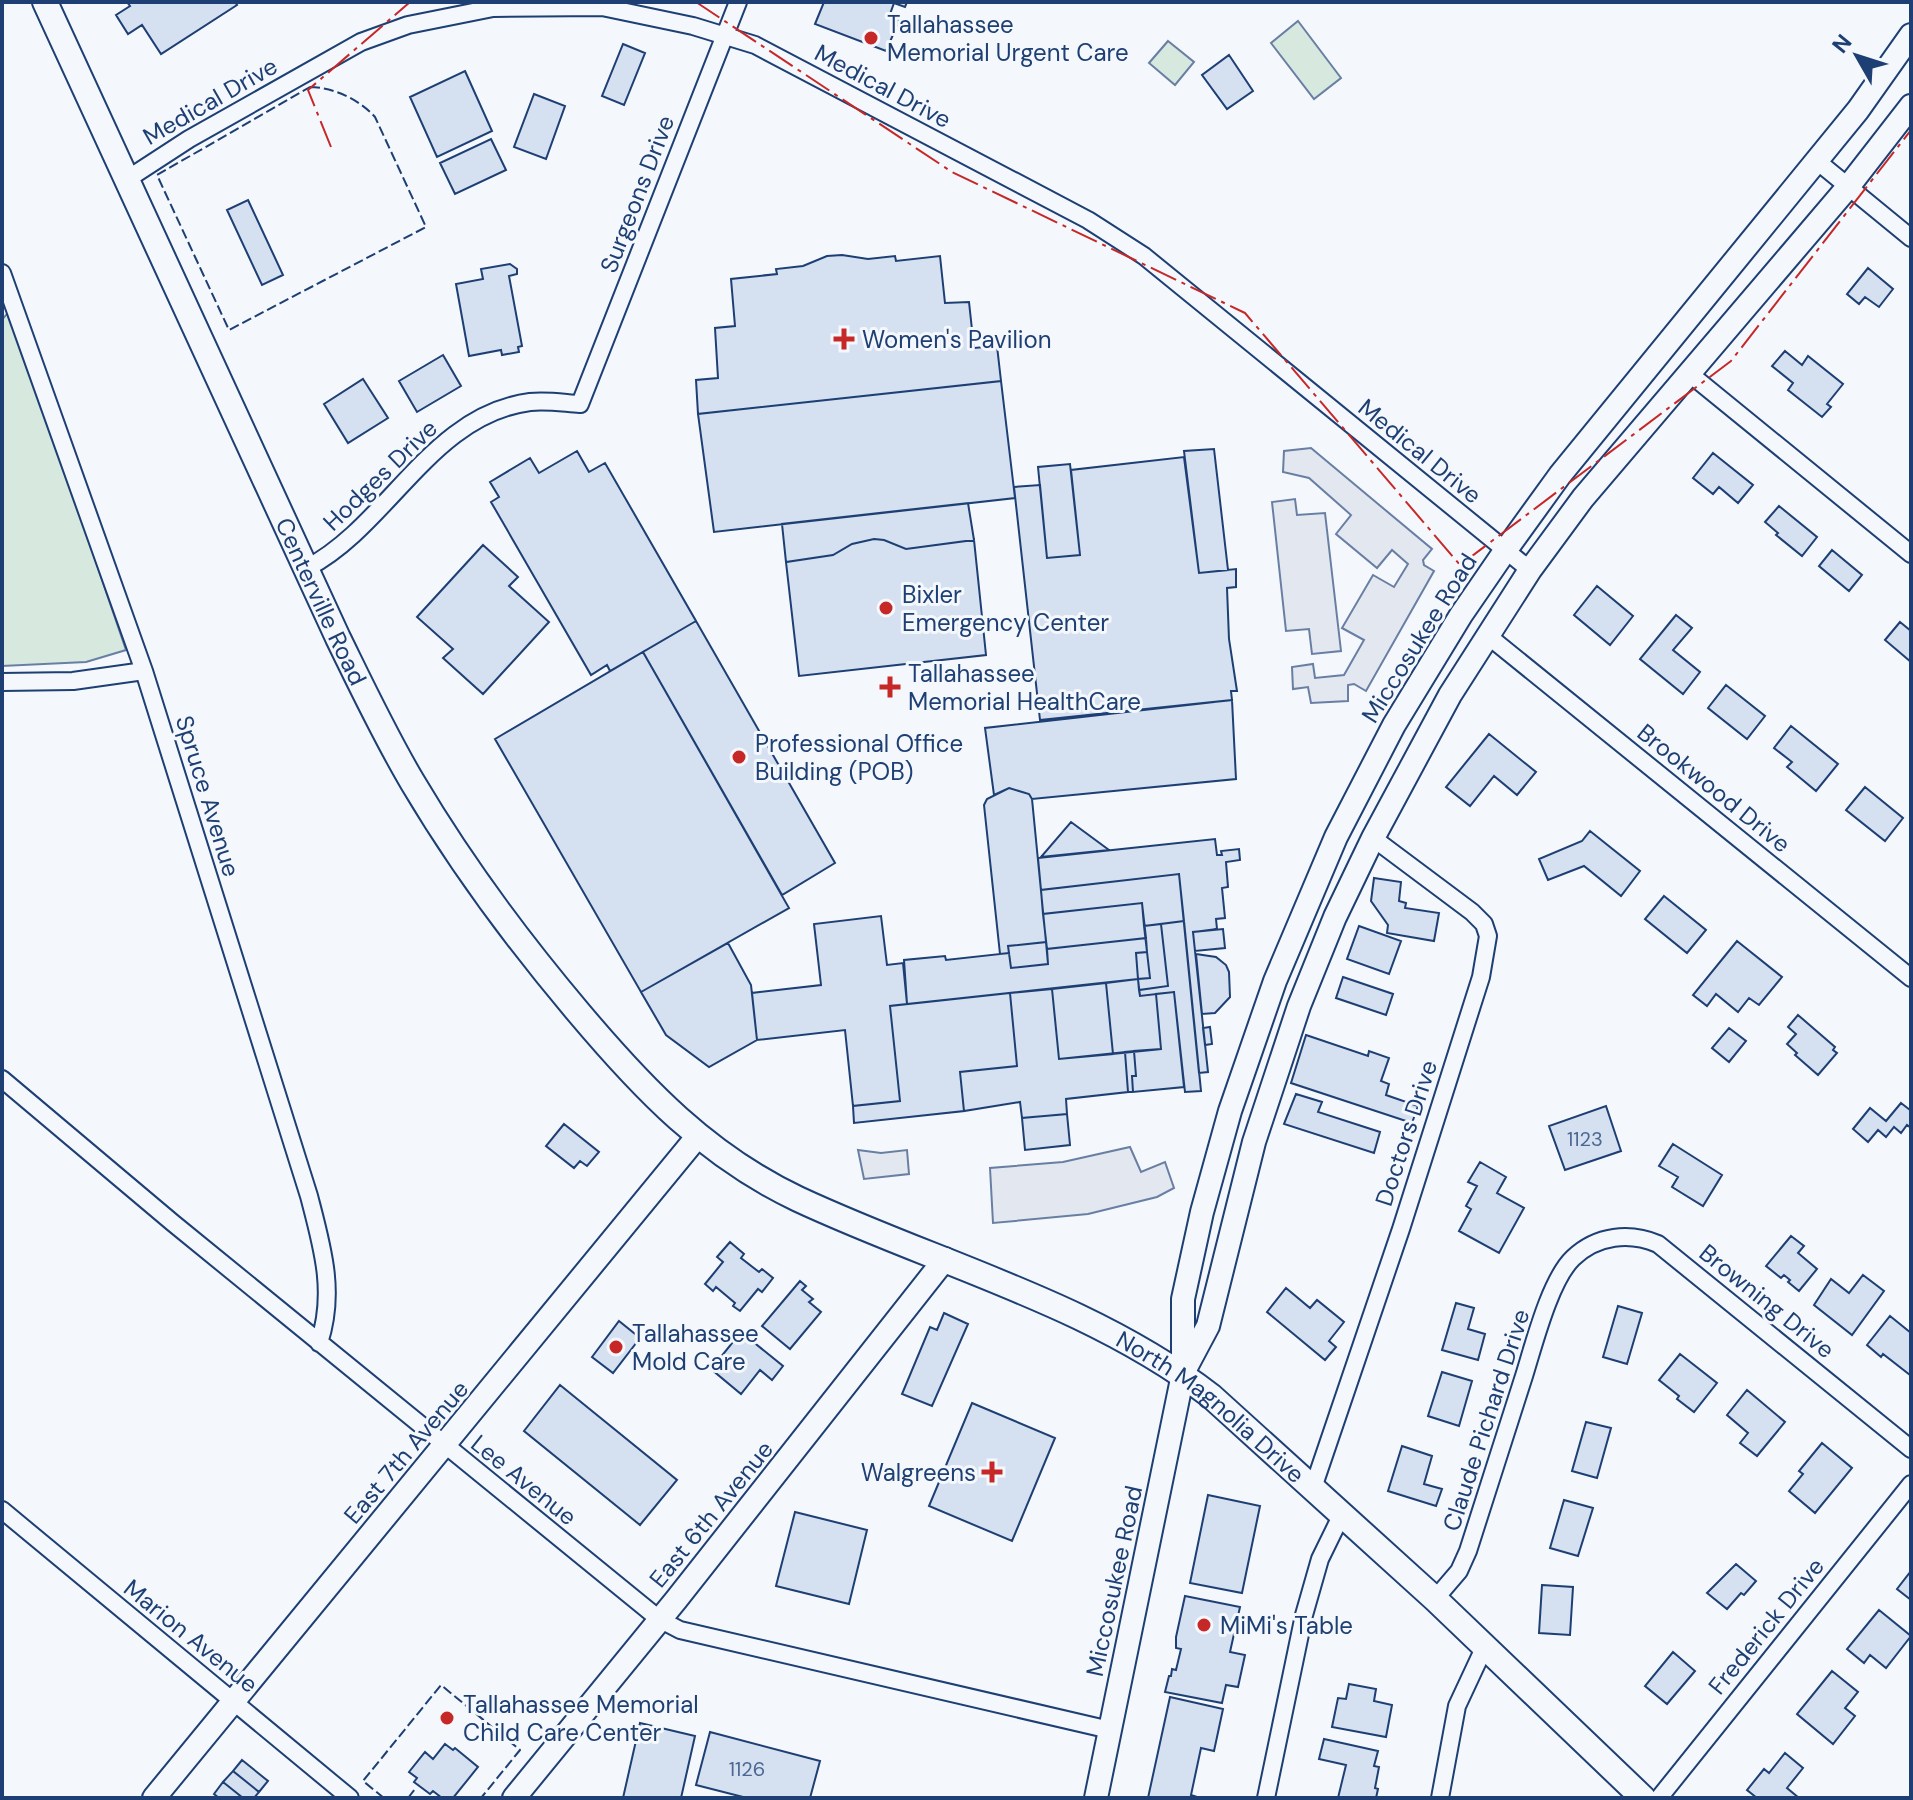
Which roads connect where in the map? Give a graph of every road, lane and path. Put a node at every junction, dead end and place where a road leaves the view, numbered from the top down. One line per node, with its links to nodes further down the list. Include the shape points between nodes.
1 (45, 2): 7 (main road, Centerville Road)
2 (738, 2): 4 (street, Surgeons Drive)
3 (1911, 35): 6 (street, Miccosukee Road)
4 (725, 36): 7 (street, Medical Drive, via 642,13 574,6 493,8 408,25 340,52); 15 (street, Surgeons Drive); 16 (street, Medical Drive, via 755,45 1013,180 1167,271)
5 (1911, 106): 8 (street, Miccosukee Road)
6 (1817, 161): 8 (street); 10 (street, Miccosukee Road)
7 (126, 180): 18 (main road, Centerville Road)
8 (1848, 187): 9 (street); 11 (street, Miccosukee Road)
9 (1911, 238)
10 (1749, 244): 11 (street); 16 (street, Miccosukee Road, via 1560,475)
11 (1779, 269): 14 (street, Miccosukee Road)
12 (2, 273): 13 (street, Spruce Avenue)
13 (6, 294): 21 (street, Spruce Avenue)
14 (1690, 374): 17 (street); 19 (street, Miccosukee Road, via 1583,498)
15 (580, 404): 18 (street, Hodges Drive, via 506,407 461,430 345,542)
16 (1505, 551): 19 (street, Medical Drive); 23 (street, Miccosukee Road)
17 (1911, 554)
18 (307, 568): 27 (main road, Centerville Road, via 381,726 449,840 573,1006)
19 (1530, 570): 20 (street, Miccosukee Road)
20 (1487, 635): 24 (street, Miccosukee Road); 25 (street, Brookwood Drive)
21 (144, 671): 22 (street, via 73,681); 30 (street, Spruce Avenue, via 323,1248 328,1310)
22 (2, 682)
23 (1416, 690): 24 (street, via 1414,718 1366,807); 31 (street, Miccosukee Road, via 1311,894 1234,1100 1183,1299)
24 (1373, 838): 31 (street, Miccosukee Road, via 1299,1006 1254,1142 1208,1326); 35 (street, Doctors Drive, via 1472,912 1488,936 1452,1072)
25 (1911, 978)
26 (2, 1079): 30 (street, Lee Avenue)
27 (697, 1137): 29 (main road, North Magnolia Drive, via 796,1198); 32 (street, East 7th Avenue)
28 (1578, 1254): 33 (street, Browning Drive, via 1622,1236 1658,1244); 38 (street, Claude Pichard Drive, via 1564,1269 1541,1321 1468,1551)
29 (945, 1259): 31 (main road, North Magnolia Drive, via 1084,1318); 39 (street, East 6th Avenue)
30 (319, 1343): 32 (street, Lee Avenue)
31 (1183, 1374): 35 (main road, North Magnolia Drive); 42 (street, Miccosukee Road)
32 (445, 1446): 39 (street, Lee Avenue); 41 (street, East 7th Avenue)
33 (1911, 1449)
34 (1911, 1484): 50 (street, Frederick Drive)
35 (1313, 1488): 37 (main road, North Magnolia Drive)
36 (2, 1510): 41 (street, Marion Avenue)
37 (1342, 1514): 38 (main road, North Magnolia Drive); 47 (street, via 1320,1559 1304,1615)
38 (1435, 1599): 40 (main road, North Magnolia Drive)
39 (659, 1619): 42 (street, Lee Avenue, via 680,1630); 45 (street, East 6th Avenue)
40 (1485, 1646): 48 (street, via 1457,1706); 49 (main road, North Magnolia Drive)
41 (233, 1702): 43 (street, East 7th Avenue); 44 (street, Marion Avenue)
42 (1110, 1730): 46 (street, Miccosukee Road)
43 (154, 1798)
44 (350, 1798)
45 (514, 1798)
46 (1096, 1798)
47 (1266, 1798)
48 (1440, 1798)
49 (1643, 1798)
50 (1659, 1798)

